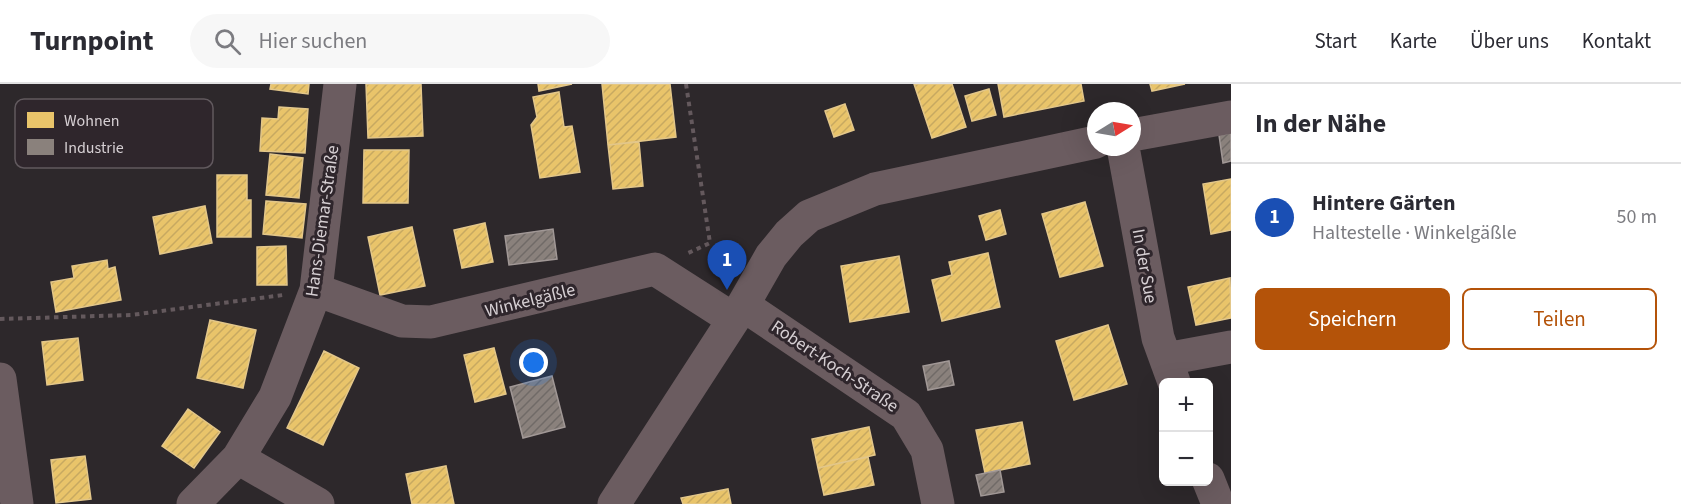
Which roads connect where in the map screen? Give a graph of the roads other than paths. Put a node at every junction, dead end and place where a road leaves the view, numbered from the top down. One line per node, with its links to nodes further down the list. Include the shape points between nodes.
1 (340, 84): 6 (street, Hans-Diemar-Straße)
2 (1231, 117): 3 (street)
3 (1141, 133)
4 (1087, 144): 7 (street, via 875,189 825,207 789,234 771,256)
5 (1126, 156): 9 (street, In der Sue, via 1158,338)
6 (316, 290): 7 (street, Winkelgäßle, via 402,321 431,322 655,268); 11 (street, Hans-Diemar-Straße, via 275,397)
7 (738, 312): 16 (street); 17 (street, Robert-Koch-Straße, via 906,415 927,450)
8 (1231, 347): 9 (street)
9 (1170, 371)
10 (0, 379): 14 (street)
11 (238, 458): 13 (street); 15 (street, Hans-Diemar-Straße)
12 (1212, 486): 18 (street)
13 (311, 502)
14 (17, 504)
15 (193, 504)
16 (614, 504)
17 (938, 504)
18 (1218, 504)

